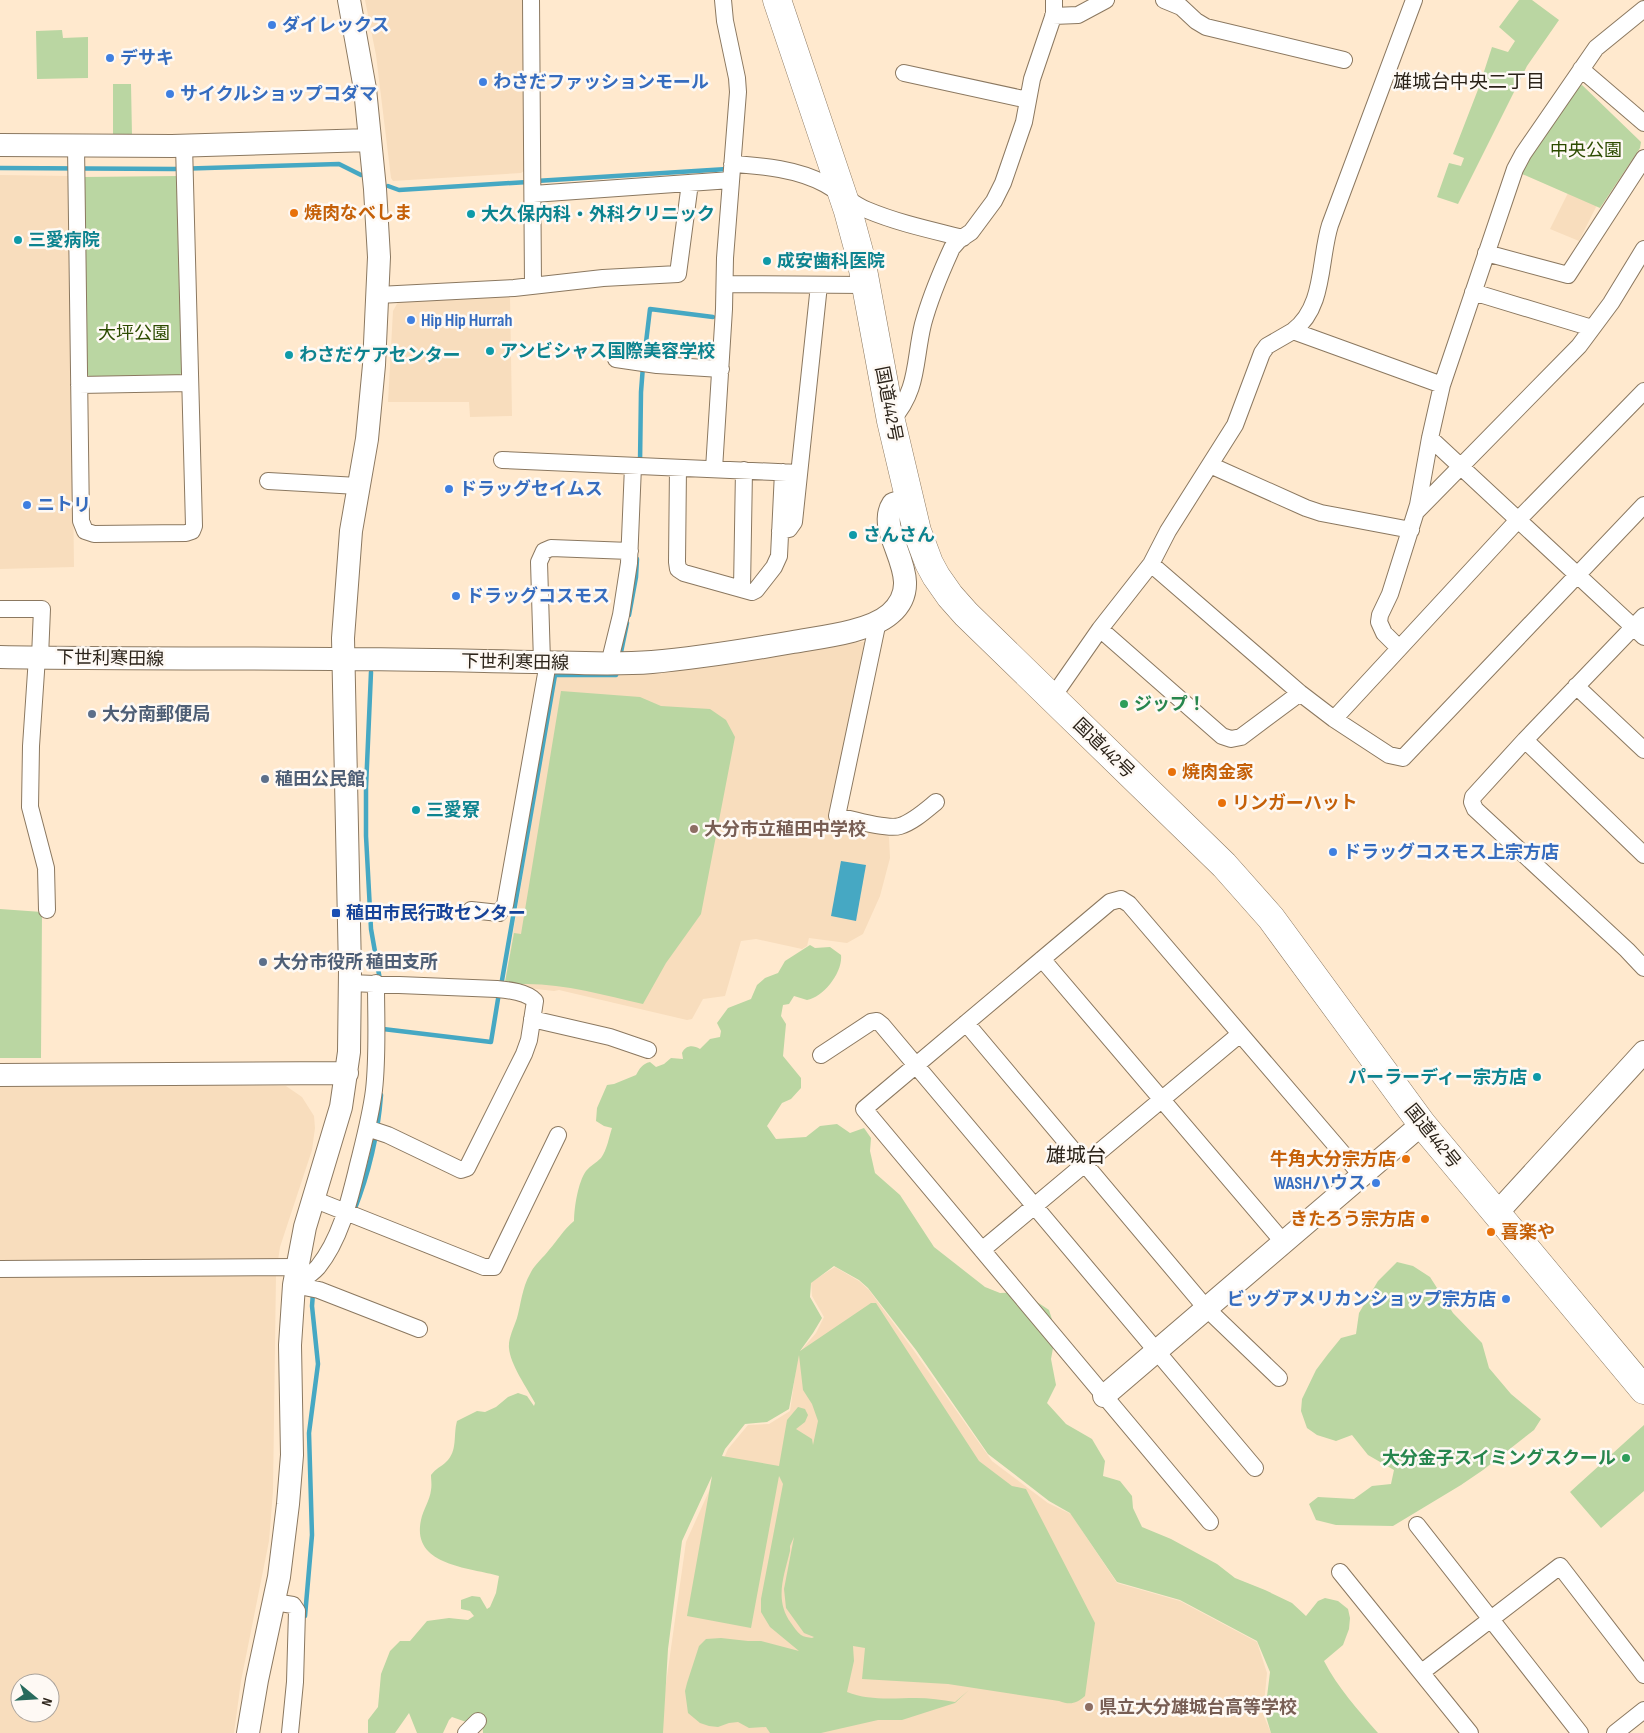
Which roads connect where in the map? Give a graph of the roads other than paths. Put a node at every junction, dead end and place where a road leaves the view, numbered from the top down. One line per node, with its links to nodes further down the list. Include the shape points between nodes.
1 (349, 0): 15 (street, via 365,89)
2 (531, 0): 22 (street)
3 (723, 0): 20 (street, via 738,85)
4 (777, 0): 23 (highway, 国道442号)
5 (1106, 0): 8 (street, via 1078,15)
6 (1164, 0): 10 (street, via 1181,7 1206,26)
7 (1414, 0): 35 (street, via 1330,225 1314,304 1304,321)
8 (1054, 8): 13 (street)
9 (1644, 9): 11 (street, via 1596,48)
10 (1344, 60)
11 (1581, 70): 14 (street); 26 (street, via 1515,169)
12 (904, 72): 13 (street)
13 (1028, 100): 24 (street, via 1022,130 999,193)
14 (1644, 124)
15 (370, 140): 17 (street); 33 (street, via 378,237)
16 (0, 145): 18 (street)
17 (184, 152): 18 (street); 38 (street)
18 (76, 153): 39 (street)
19 (1644, 158): 26 (street, via 1568,275)
20 (732, 172): 21 (street); 23 (street, via 788,171 816,180); 28 (street)
21 (690, 183): 22 (street); 31 (street, via 678,274)
22 (533, 194): 31 (street)
23 (842, 195): 24 (street, via 865,210 890,219); 30 (highway, 国道442号)
24 (963, 238): 42 (street, via 952,248 936,286 923,326 913,386 903,407)
25 (1644, 249): 27 (street)
26 (1486, 253): 32 (street)
27 (1638, 271): 34 (street)
28 (725, 284): 29 (street); 37 (street)
29 (819, 285): 30 (street); 51 (street)
30 (866, 285): 42 (highway, 国道442号)
31 (533, 286): 33 (street)
32 (1473, 292): 34 (street); 40 (street)
33 (378, 295): 53 (street, via 367,439)
34 (1592, 328): 47 (street, via 1579,346)
35 (1293, 331): 40 (street); 45 (street, via 1264,349 1239,416)
36 (616, 359): 37 (street)
37 (720, 369): 49 (street)
38 (190, 383): 39 (street); 39 (street, via 194,526 186,534 94,534 85,530 81,521)
39 (79, 385)
40 (1442, 385): 43 (street)
41 (1644, 391): 57 (street)
42 (891, 421): 54 (highway, 国道442号)
43 (1430, 438): 47 (street); 56 (street)
44 (502, 460): 46 (street)
45 (1210, 465): 58 (street, via 1306,508); 60 (street)
46 (633, 466): 48 (street); 59 (street)
47 (1461, 466): 56 (street); 57 (street)
48 (678, 468): 49 (street); 62 (street, via 678,569)
49 (714, 469): 50 (street)
50 (744, 470): 51 (street); 62 (street)
51 (791, 472): 62 (street, via 774,567 754,592)
52 (268, 481): 53 (street)
53 (358, 486): 70 (street, via 349,548)
54 (909, 499): 64 (street, 下世利寒田線, via 893,504 889,513 905,576 904,592 898,606); 75 (highway, 国道442号, via 923,548 942,585 966,614)
55 (1644, 505): 61 (street)
56 (1416, 512): 58 (street)
57 (1518, 520): 61 (street); 67 (street)
58 (1411, 530): 67 (street, via 1379,622 1384,633)
59 (630, 551): 71 (street, via 551,548 541,554); 72 (street, via 621,615)
60 (1151, 564): 66 (street); 74 (street)
61 (1578, 575): 65 (street); 76 (street, via 1403,758 1389,755)
62 (742, 589)
63 (0, 609): 69 (street, via 42,609)
64 (878, 621): 72 (street, 下世利寒田線, via 826,636 765,647 672,660); 79 (street, via 837,816 897,827)
65 (1640, 626): 73 (street)
66 (1100, 629): 74 (street, via 1222,736 1231,739 1241,737); 75 (street)
67 (1399, 648): 76 (street)
68 (0, 656): 69 (street, 下世利寒田線)
69 (38, 657): 70 (street, 下世利寒田線); 81 (street, via 29,801 47,874)
70 (343, 659): 71 (street, 下世利寒田線); 85 (street)
71 (545, 662): 72 (street, 下世利寒田線); 82 (street, via 505,905 500,913)
72 (609, 664)
73 (1576, 686): 77 (street); 78 (street)
74 (1300, 693): 76 (street)
75 (1052, 698): 97 (highway, 国道442号, via 1185,825 1249,892)
76 (1334, 719)
77 (1525, 740): 80 (street); 84 (street, via 1473,797 1475,809)
78 (1644, 750)
79 (936, 802)
80 (1644, 855)
81 (47, 910)
82 (471, 910)
83 (1042, 959): 88 (street); 89 (street, via 1110,902 1124,900); 96 (street)
84 (1644, 968)
85 (350, 983): 86 (street); 94 (street)
86 (376, 983): 87 (street, via 500,989 534,998); 98 (street, via 375,1073)
87 (532, 1019): 90 (street); 98 (street, via 524,1054 467,1168 462,1170)
88 (966, 1023): 93 (street); 100 (street)
89 (1240, 1034): 96 (street); 101 (street)
90 (648, 1050)
91 (1644, 1052): 105 (street)
92 (821, 1055): 93 (street, via 877,1021)
93 (916, 1065): 103 (street); 107 (street, via 864,1109)
94 (347, 1073): 95 (street); 102 (street, via 338,1122)
95 (0, 1075)
96 (1162, 1099): 100 (street); 106 (street)
97 (1422, 1124): 101 (street); 105 (highway, 国道442号)
98 (367, 1128): 104 (street)
99 (558, 1135): 104 (street, via 494,1266 484,1267)
100 (1085, 1164): 103 (street); 110 (street)
101 (1362, 1176): 106 (street)
102 (313, 1199): 104 (street); 109 (street)
103 (1034, 1206): 107 (street); 112 (street)
104 (350, 1214): 109 (street, via 322,1261)
105 (1496, 1214): 114 (highway, 国道442号)
106 (1284, 1243): 110 (street)
107 (982, 1250): 115 (street)
108 (0, 1268): 109 (street)
109 (305, 1282): 111 (street); 120 (street, via 290,1345 292,1455 282,1560)
110 (1206, 1308): 112 (street); 113 (street)
111 (419, 1329)
112 (1157, 1351): 115 (street); 116 (street)
113 (1280, 1378)
114 (1644, 1390)
115 (1104, 1396): 117 (street)
116 (1255, 1468)
117 (1210, 1522)
118 (1416, 1525): 121 (street)
119 (1340, 1572): 122 (street)
120 (274, 1602): 125 (street); 126 (street, via 293,1605 297,1611 296,1682)
121 (1490, 1618): 122 (street); 123 (street, via 1560,1566); 128 (street)
122 (1422, 1672): 127 (street)
123 (1644, 1675)
124 (1644, 1710): 129 (street)
125 (248, 1733)
126 (290, 1733)
127 (1470, 1733)
128 (1580, 1733)
129 (1615, 1733)

